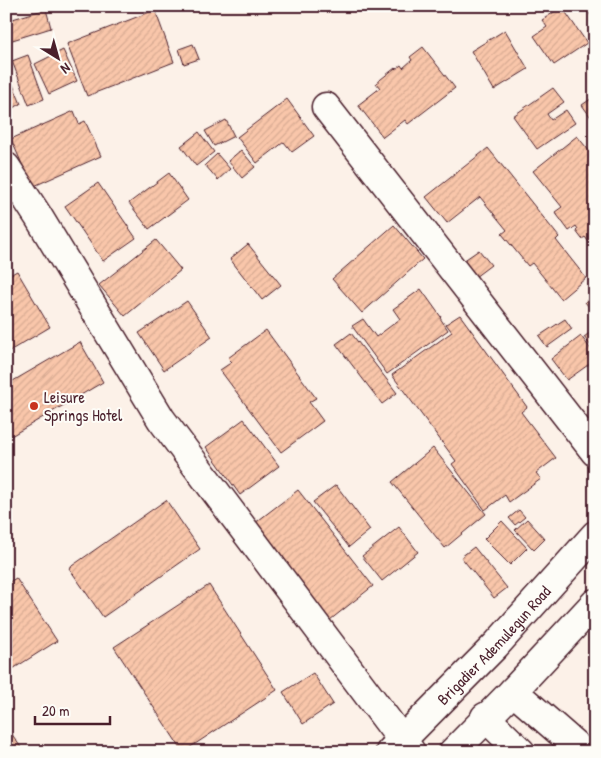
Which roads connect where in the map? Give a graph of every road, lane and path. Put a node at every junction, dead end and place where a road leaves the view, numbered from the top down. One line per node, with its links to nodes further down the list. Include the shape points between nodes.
1 (326, 107): 3 (street)
2 (6, 167): 8 (street, via 161,419)
3 (595, 452)
4 (595, 535): 8 (street, Brigadier Ademulegun Road)
5 (595, 603): 6 (street)
6 (513, 691): 7 (street); 11 (street)
7 (485, 717): 9 (street); 10 (street)
8 (401, 748)
9 (453, 752)
10 (520, 752)
11 (583, 752)

